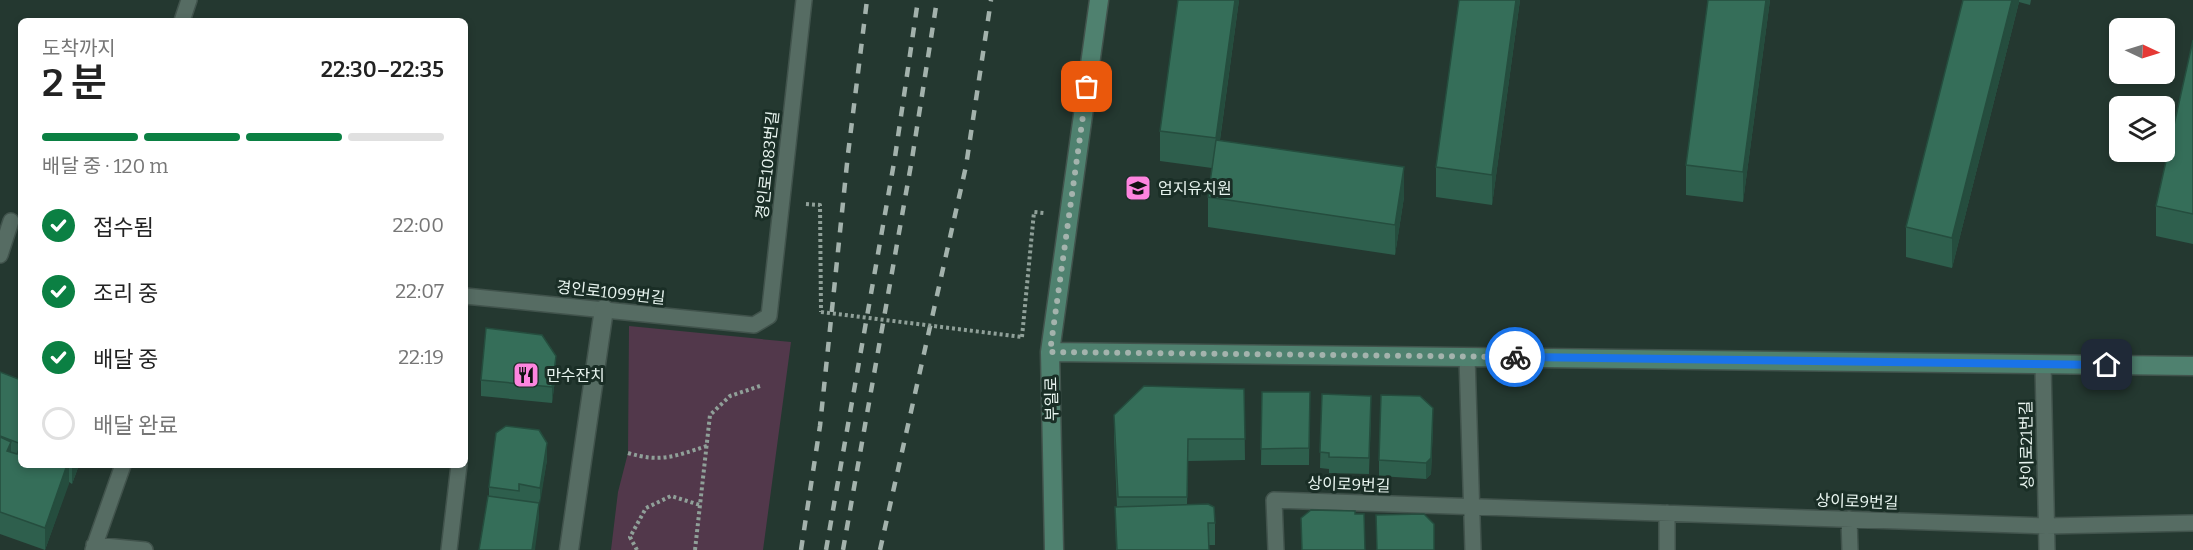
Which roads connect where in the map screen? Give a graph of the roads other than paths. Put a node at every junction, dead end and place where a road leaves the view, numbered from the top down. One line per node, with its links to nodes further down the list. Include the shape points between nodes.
1 (189, 0): 4 (lane)
2 (804, 0): 9 (lane, 경인로1083번길, via 769,316)
3 (1099, 0): 10 (street, 부일로)
4 (183, 18)
5 (11, 221): 6 (lane)
6 (0, 255)
7 (468, 296): 8 (lane, 경인로1099번길)
8 (604, 309): 9 (lane, 경인로1099번길); 24 (street)
9 (754, 325)
10 (1050, 352): 11 (street); 25 (street, 부일로)
11 (1467, 357): 12 (street); 16 (lane)
12 (2043, 364): 13 (street); 20 (lane, 상이로21번길)
13 (2193, 366)
14 (122, 468): 21 (lane)
15 (459, 468): 23 (lane)
16 (1472, 507): 17 (lane, 상이로9번길); 26 (lane, 상이로9번길, via 1274,500); 27 (lane)
17 (1667, 513): 18 (lane, 상이로9번길); 28 (lane)
18 (1849, 519): 20 (lane, 상이로9번길); 29 (lane)
19 (2193, 523): 20 (lane)
20 (2046, 526): 30 (lane, 상이로21번길)
21 (94, 548): 22 (lane)
22 (145, 550)
23 (449, 550)
24 (569, 550)
25 (1054, 550)
26 (1276, 550)
27 (1473, 550)
28 (1667, 550)
29 (1850, 550)
30 (2047, 550)

